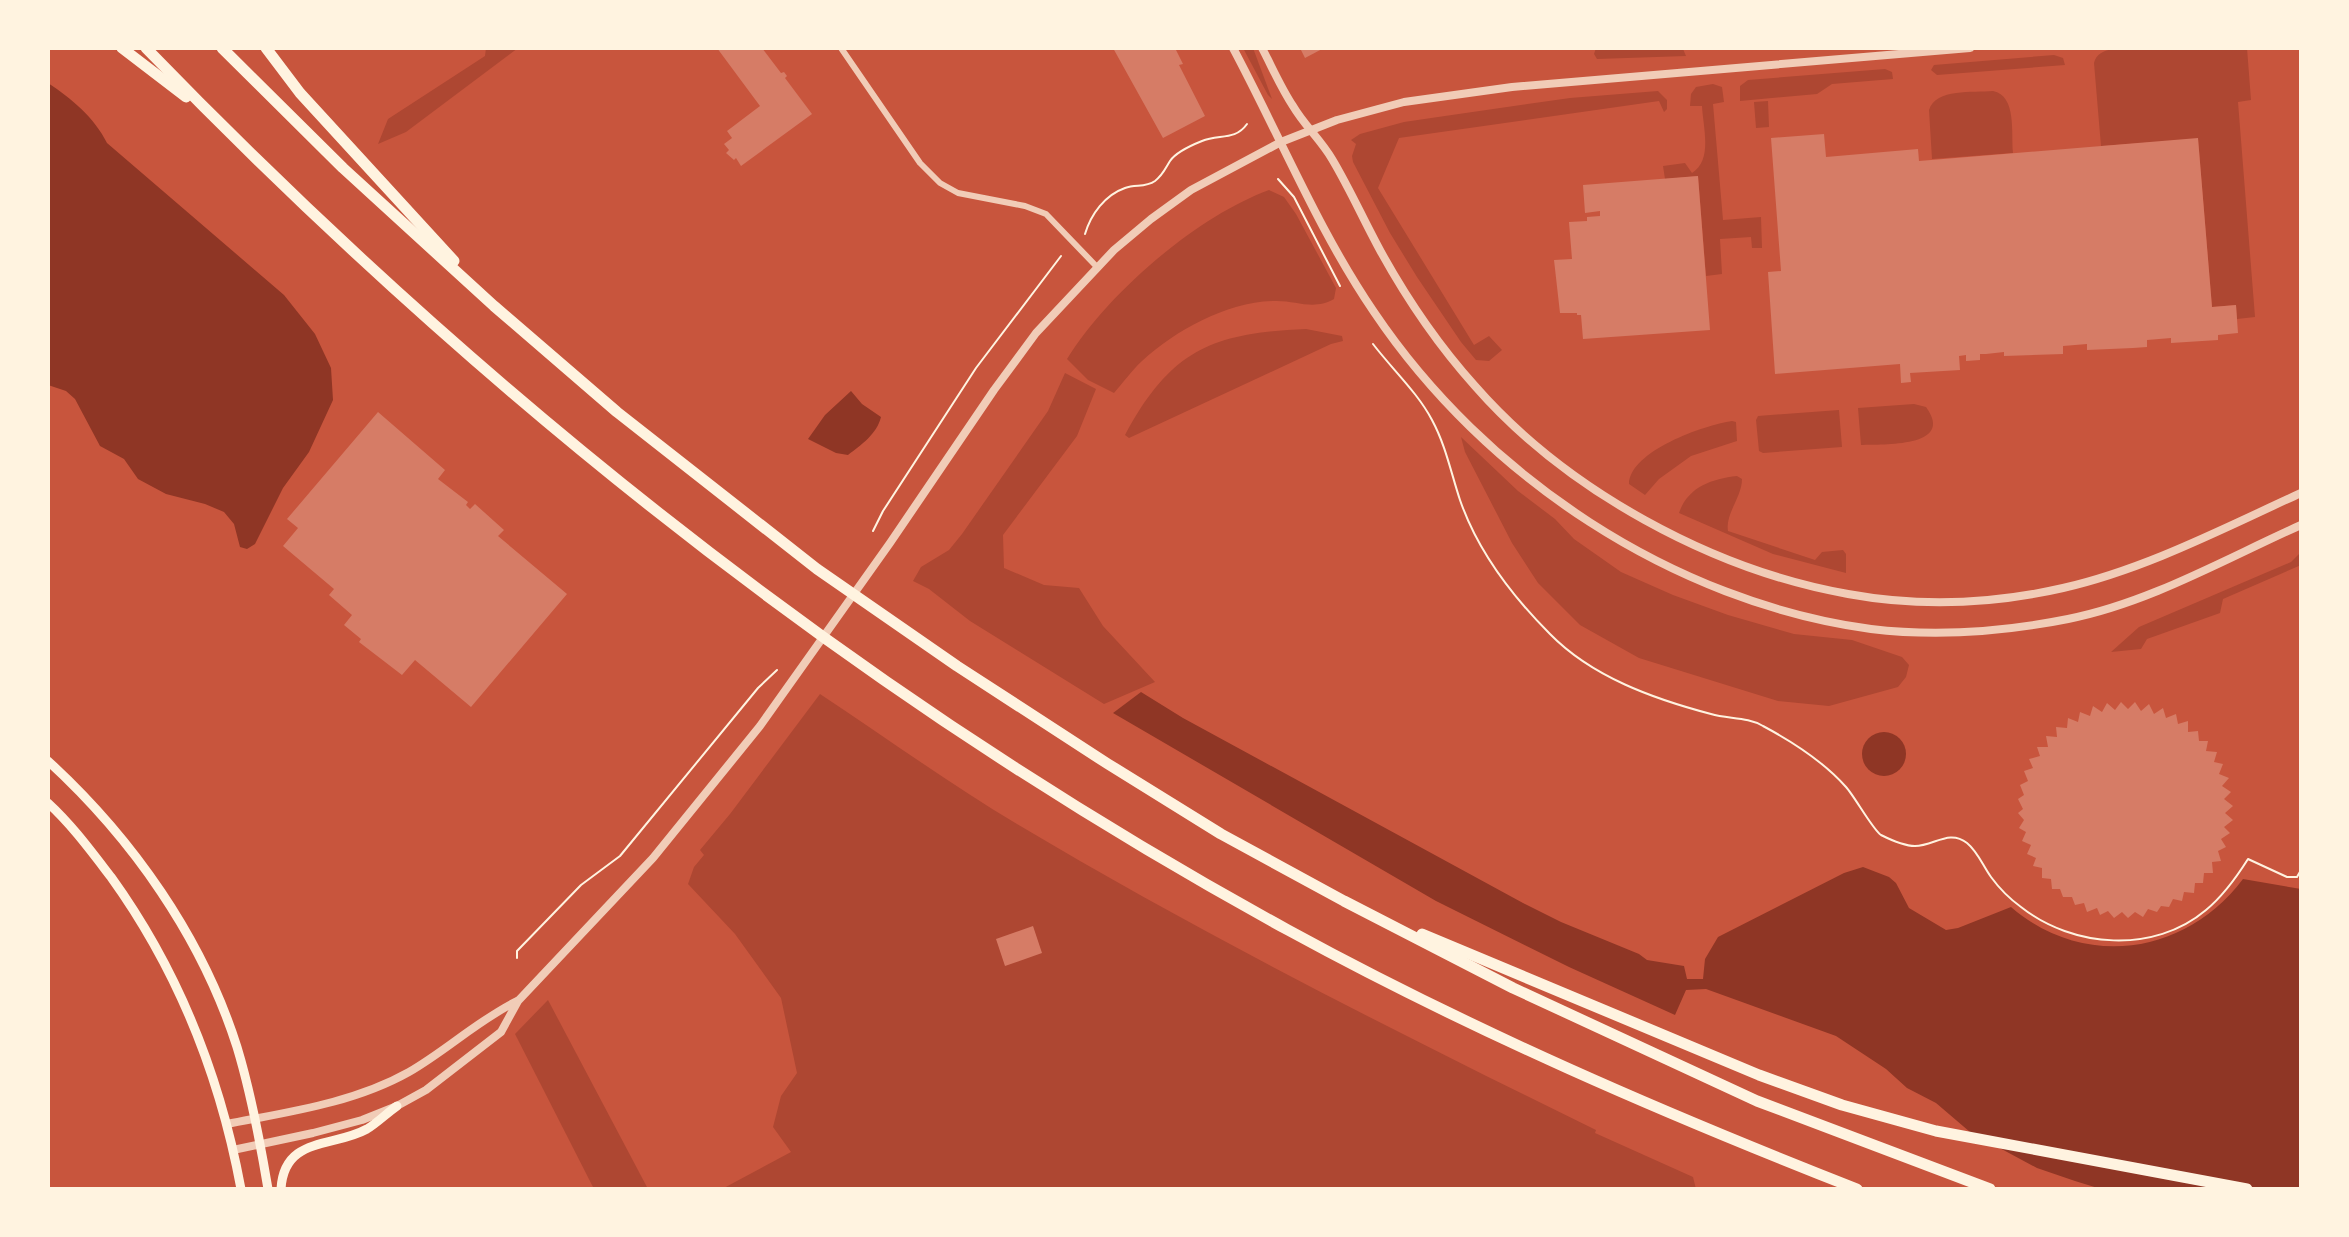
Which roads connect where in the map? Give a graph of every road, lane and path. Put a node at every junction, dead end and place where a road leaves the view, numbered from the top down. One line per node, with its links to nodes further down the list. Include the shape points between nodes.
1 (122, 48): 9 (highway)
2 (146, 48): 9 (highway)
3 (222, 48): 18 (highway)
4 (266, 48): 18 (highway, via 300,93)
5 (841, 48): 16 (street, via 920,163 940,183 958,193 1046,214)
6 (1233, 48): 12 (street)
7 (1262, 48): 11 (street)
8 (1970, 48): 11 (street, via 1462,93 1382,107)
9 (218, 122): 35 (highway, via 416,310 620,482 734,572 1002,759 1139,844 1367,971 1587,1077)
10 (1247, 124): 14 (path, via 1234,136 1204,140 1178,154 1146,187 1129,187 1113,195 1099,206)
11 (1311, 131): 12 (street); 20 (street, via 1422,317 1496,409 1603,495 1678,536 1758,570 1888,599 2020,596 2111,574)
12 (1281, 142): 16 (street, via 1191,190); 21 (street, via 1375,315 1459,416 1524,475 1575,511 1658,561 1722,590 1798,615 1873,629 1928,633 2022,628 2128,602)
13 (1278, 179): 17 (path, via 1294,197)
14 (1085, 234)
15 (1061, 256): 22 (path, via 976,368)
16 (1097, 267): 29 (street, via 1012,365 729,767 605,911)
17 (1340, 286)
18 (494, 306): 27 (highway, via 617,412 817,569 1108,764)
19 (1373, 344): 26 (path, via 1430,416 1467,518 1491,563 1552,636 1577,658 1648,695 1757,723 1780,735 1844,784 1877,832 1912,846 1957,838 2021,907 2062,931 2097,940 2144,938 2184,925 2228,889 2248,859 2287,877 2297,877)
20 (2301, 493)
21 (2301, 525)
22 (873, 531)
23 (777, 670): 28 (path, via 620,856 581,885 517,951)
24 (48, 761): 31 (main road, via 97,809 175,913 236,1044)
25 (48, 803): 32 (main road, via 80,835 150,935 188,1010)
26 (2301, 870)
27 (1344, 901): 41 (highway, via 1513,988 1757,1101); 42 (highway, via 1842,1105 1936,1131)
28 (517, 958)
29 (518, 1001): 30 (street, via 501,1032); 31 (street, via 378,1087)
30 (397, 1106): 33 (street, via 362,1120); 38 (main road, via 366,1130 303,1149 286,1168)
31 (256, 1118): 32 (street); 33 (main road)
32 (227, 1124): 34 (main road)
33 (261, 1144): 34 (street); 37 (main road)
34 (233, 1150): 36 (main road)
35 (1821, 1175): 39 (highway); 40 (highway)
36 (241, 1189)
37 (268, 1189)
38 (281, 1189)
39 (1848, 1189)
40 (1857, 1189)
41 (1990, 1189)
42 (2247, 1189)

